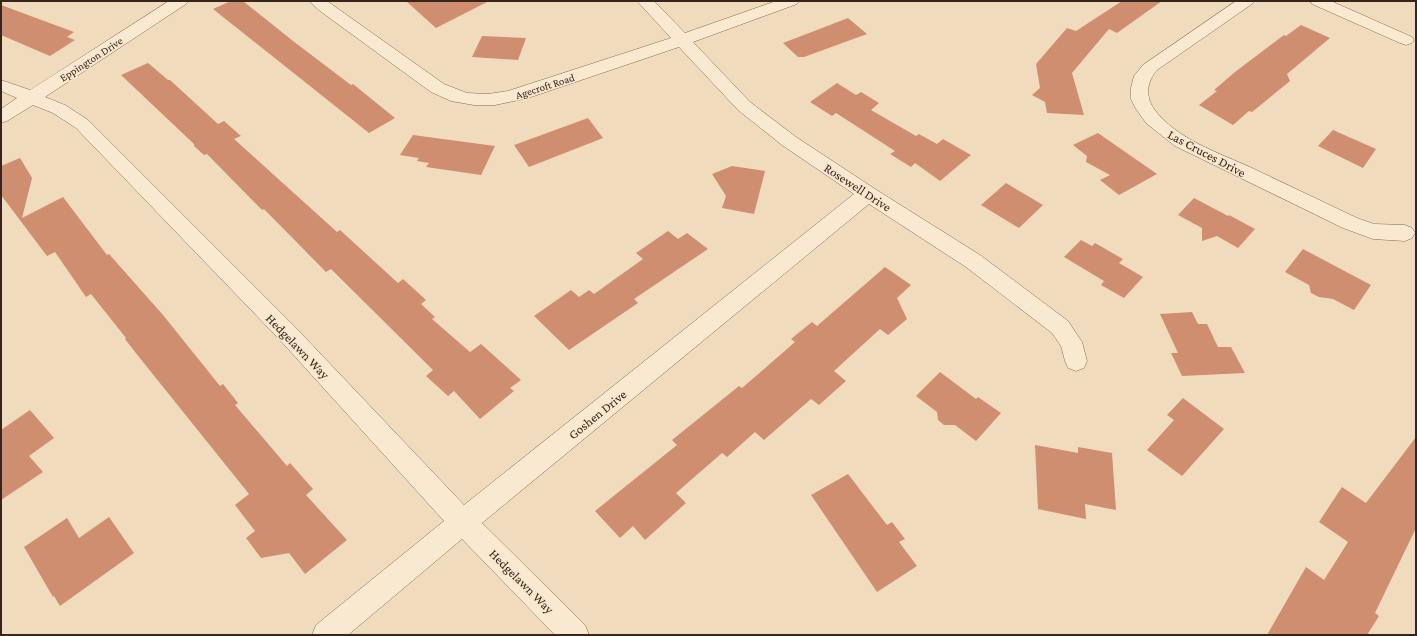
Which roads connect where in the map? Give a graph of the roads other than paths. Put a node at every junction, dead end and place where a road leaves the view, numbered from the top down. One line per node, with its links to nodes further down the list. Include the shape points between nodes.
1 (180, 1): 10 (street, Eppington Drive)
2 (317, 1): 7 (street, Agecroft Road, via 416,73 450,94 466,99 486,100 522,94)
3 (645, 1): 7 (street, Rosewell Drive)
4 (791, 1): 7 (street, Agecroft Road)
5 (1246, 1): 13 (street, Las Cruces Drive, via 1151,66 1143,76 1139,88 1147,113 1166,132 1191,147 1350,224 1373,230)
6 (1318, 1): 8 (street)
7 (682, 40): 12 (street, Rosewell Drive, via 744,106 789,142)
8 (1406, 40)
9 (1, 85): 10 (street, Hedgelawn Way)
10 (32, 97): 11 (street, Eppington Drive); 15 (street, Hedgelawn Way, via 59,109 82,124 288,334)
11 (1, 117)
12 (868, 194): 14 (street, Rosewell Drive, via 973,261 1060,327 1071,340); 15 (street, Goshen Drive)
13 (1405, 233)
14 (1076, 361)
15 (463, 522): 16 (street, Goshen Drive); 17 (street, Hedgelawn Way)
16 (326, 635)
17 (575, 635)

